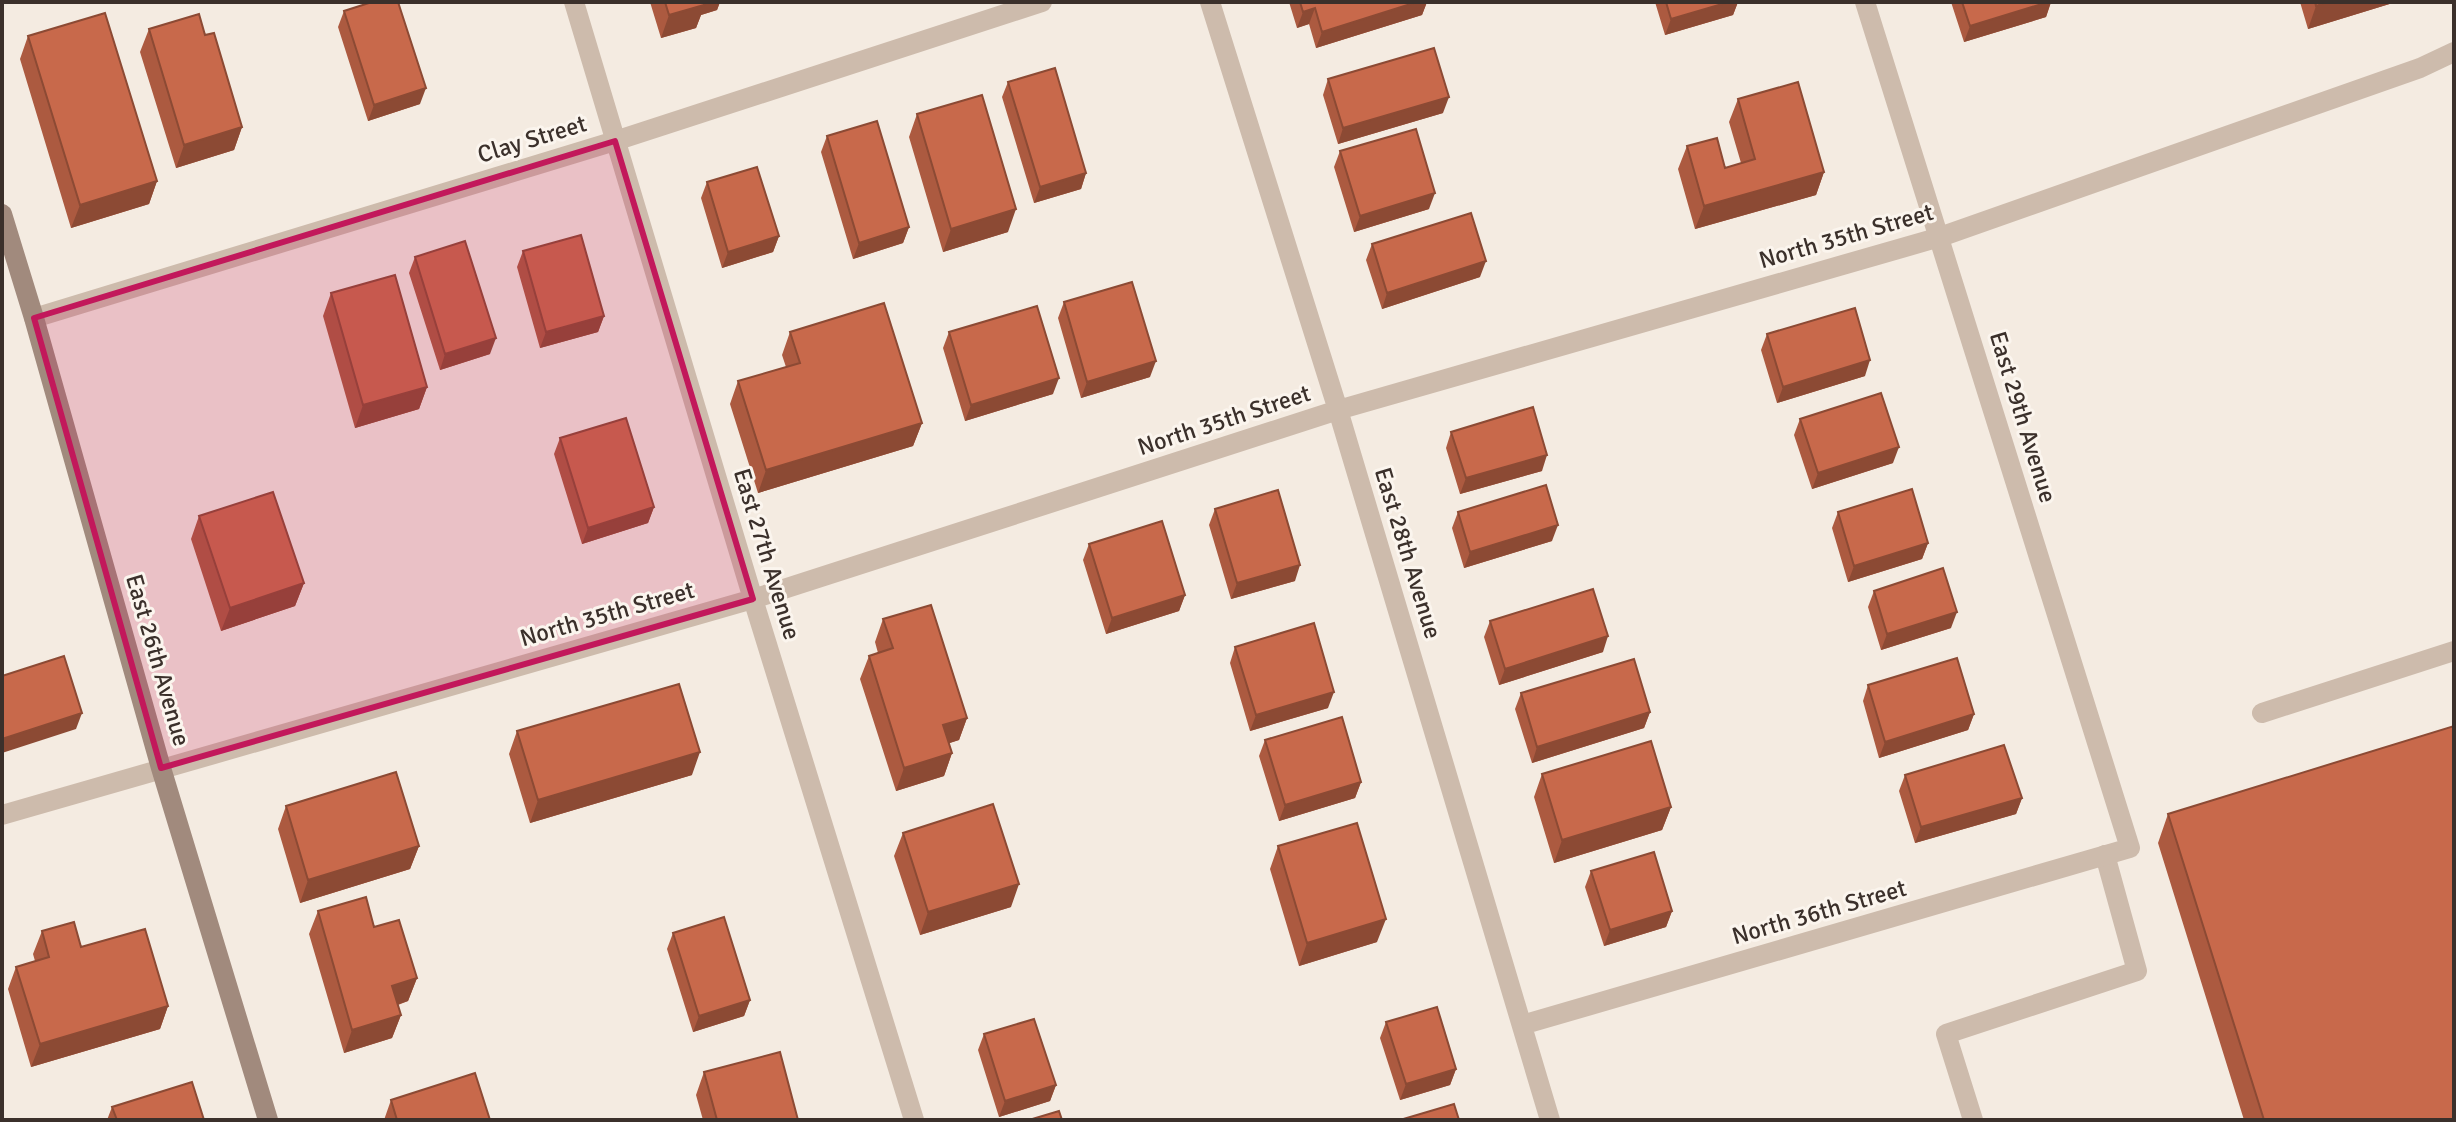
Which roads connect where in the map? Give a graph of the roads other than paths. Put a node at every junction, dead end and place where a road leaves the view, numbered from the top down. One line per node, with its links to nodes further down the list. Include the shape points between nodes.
1 (574, 2): 6 (street, East 27th Avenue)
2 (1042, 2): 6 (street, Clay Street)
3 (1210, 2): 10 (street, East 28th Avenue)
4 (1865, 2): 8 (street, East 29th Avenue)
5 (2454, 52): 8 (street, North 35th Street)
6 (615, 141): 9 (street, Clay Street); 11 (street, East 27th Avenue)
7 (2, 214): 9 (street, East 26th Avenue)
8 (1940, 237): 10 (street, North 35th Street); 16 (street, East 29th Avenue)
9 (34, 318): 14 (street, East 26th Avenue)
10 (1338, 410): 11 (street, North 35th Street); 18 (street, East 28th Avenue)
11 (753, 599): 14 (street, North 35th Street); 20 (street, East 27th Avenue)
12 (2454, 651): 13 (street)
13 (2262, 713)
14 (161, 768): 15 (street, North 35th Street); 19 (street, East 26th Avenue)
15 (2, 815)
16 (2130, 848): 17 (street, North 36th Street)
17 (2105, 855): 18 (street, North 36th Street); 22 (street, via 2137,971 1946,1034)
18 (1522, 1025): 21 (street, East 28th Avenue)
19 (268, 1120)
20 (914, 1120)
21 (1550, 1120)
22 (1973, 1120)

